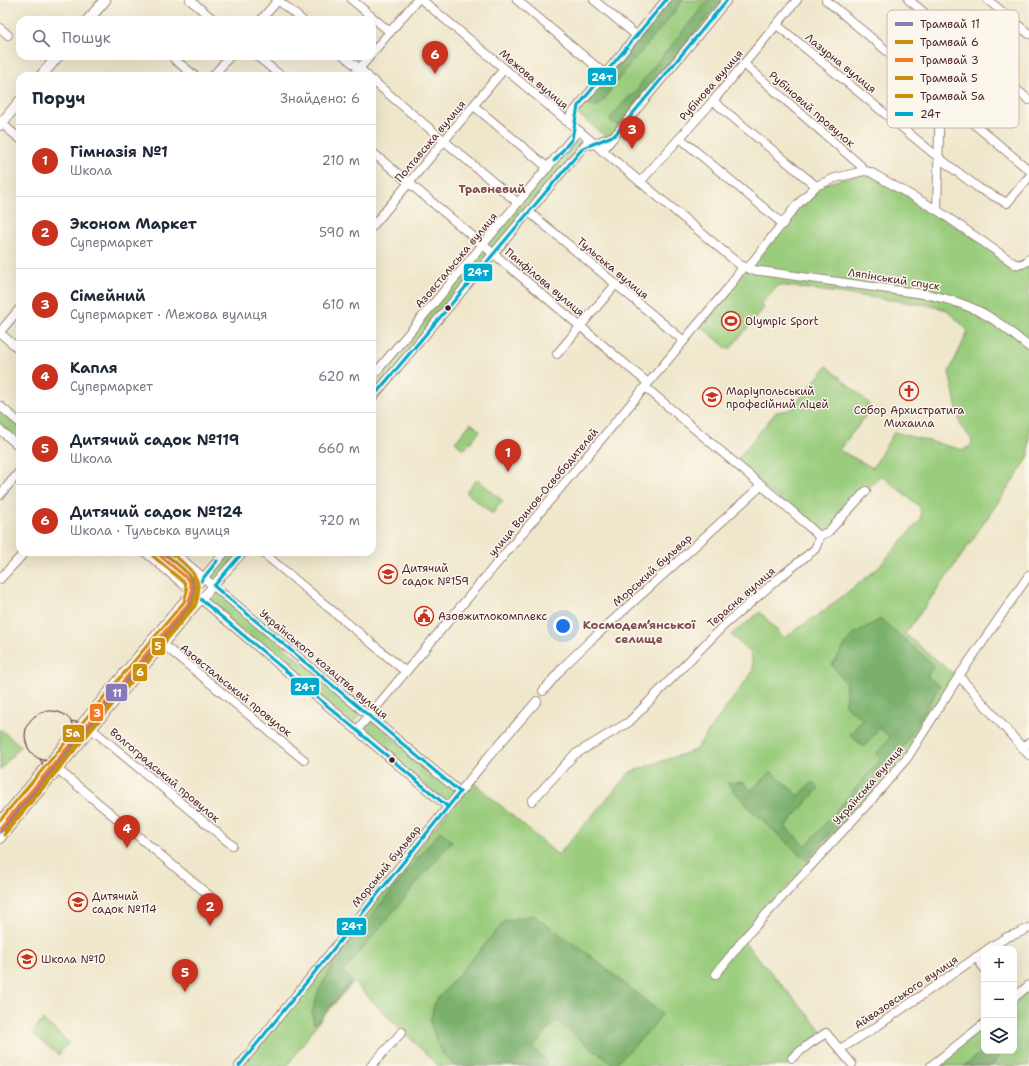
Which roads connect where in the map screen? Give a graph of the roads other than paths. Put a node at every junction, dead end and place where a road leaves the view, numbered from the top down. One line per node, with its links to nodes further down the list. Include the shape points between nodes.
1 (105, 0): 17 (main road)
2 (190, 0): 18 (street)
3 (278, 0): 19 (street); 20 (street)
4 (352, 0): 21 (street)
5 (417, 0): 26 (street)
6 (422, 0): 40 (street, Межова вулиця)
7 (517, 0): 47 (street)
8 (594, 0): 29 (street)
9 (666, 0): 29 (street, Азовстальська вулиця)
10 (727, 0): 62 (street)
11 (797, 0): 23 (street, Рубінова вулиця)
12 (826, 0): 31 (street)
13 (909, 0): 15 (street)
14 (988, 0): 16 (street)
15 (921, 10)
16 (1000, 10)
17 (91, 16)
18 (209, 16)
19 (264, 16)
20 (297, 16)
21 (371, 16)
22 (376, 20): 26 (street)
23 (777, 25): 38 (street, Рубінова вулиця); 55 (street, Лазурна вулиця)
24 (1019, 26): 27 (street)
25 (0, 28): 28 (street)
26 (390, 32): 30 (street)
27 (1029, 34)
28 (8, 35)
29 (637, 36): 47 (street, Азовстальська вулиця)
30 (376, 48)
31 (887, 51)
32 (55, 60): 41 (main road)
33 (175, 60): 42 (street)
34 (227, 60): 43 (street)
35 (262, 60): 44 (street)
36 (349, 60): 39 (street)
37 (367, 60): 39 (street)
38 (744, 64): 51 (street, Рубінова вулиця); 72 (street, Рубіновий провулок)
39 (359, 69): 45 (street); 46 (street)
40 (504, 69): 53 (street, Полтавська вулиця); 56 (street, Межова вулиця)
41 (44, 72)
42 (190, 72)
43 (216, 72)
44 (276, 72)
45 (356, 72)
46 (363, 72)
47 (605, 74): 54 (street, Азовстальська вулиця)
48 (376, 83): 65 (street)
49 (1019, 92): 50 (street)
50 (1029, 100)
51 (713, 101): 64 (street, Рубінова вулиця); 76 (street)
52 (16, 105): 57 (main road)
53 (474, 106): 65 (street, Полтавська вулиця); 70 (street)
54 (578, 106): 56 (street, Азовстальська вулиця); 61 (street, Азовстальська вулиця)
55 (887, 115)
56 (566, 121): 61 (street, Межова вулиця)
57 (0, 123): 63 (street)
58 (902, 128): 69 (street, Лазурна вулиця)
59 (939, 128): 69 (street)
60 (978, 128): 71 (street)
61 (576, 129): 66 (street, Межова вулиця); 70 (street, Азовстальська вулиця, via 572,139)
62 (615, 135): 66 (street); 67 (street)
63 (16, 136)
64 (680, 138): 74 (street, Рубінова вулиця); 81 (street)
65 (444, 141): 75 (street, Полтавська вулиця); 77 (street)
66 (592, 142): 67 (street, Межова вулиця); 79 (street, via 583,148)
67 (602, 151): 74 (street, Межова вулиця)
68 (376, 155): 75 (street, Панфілова вулиця)
69 (939, 158): 73 (street, Лазурна вулиця, via 980,189 1007,203); 78 (street)
70 (548, 168): 77 (street, Азовстальська вулиця)
71 (1029, 170)
72 (864, 171): 76 (street); 78 (street)
73 (1029, 177)
74 (640, 182): 85 (street, Межова вулиця)
75 (409, 183): 80 (street, Полтавська вулиця); 82 (street, Панфілова вулиця)
76 (816, 186): 81 (street, улица Воинов-Освободителей)
77 (518, 203): 82 (street, Азовстальська вулиця)
78 (937, 210): 84 (street, via 1015,264 1025,264)
79 (529, 212): 83 (street); 86 (street, Тульська вулиця)
80 (376, 221)
81 (783, 224): 85 (street, улица Воинов-Освободителей)
82 (483, 245): 83 (street, Панфілова вулиця); 87 (street, Азовстальська вулиця)
83 (494, 254): 88 (street); 90 (street, Панфілова вулиця)
84 (1029, 259)
85 (746, 268): 92 (street, улица Воинов-Освободителей); 94 (street, Ляпінський спуск, via 948,299 973,308 994,320)
86 (616, 284): 90 (street); 92 (street, Тульська вулиця)
87 (438, 298): 88 (street); 96 (street, Азовстальська вулиця)
88 (449, 307): 98 (street)
89 (16, 313): 91 (street)
90 (580, 326): 95 (street); 97 (street, Панфілова вулиця)
91 (0, 333): 93 (street)
92 (684, 341): 97 (street, улица Воинов-Освободителей)
93 (16, 347)
94 (1029, 348)
95 (557, 354)
96 (376, 372)
97 (647, 385): 104 (street); 122 (street, улица Воинов-Освободителей)
98 (376, 393)
99 (0, 406): 100 (street)
100 (16, 420)
101 (0, 430): 102 (street)
102 (16, 444)
103 (16, 476): 106 (street)
104 (762, 485): 107 (street); 124 (street, Морський бульвар, via 590,641)
105 (866, 491): 107 (street, Терасна вулиця, via 828,532)
106 (0, 495)
107 (819, 536): 135 (street, Терасна вулиця, via 815,549 722,628 629,722 576,754)
108 (21, 556): 116 (street)
109 (150, 556): 118 (street)
110 (178, 556): 115 (street, Українського козацтва вулиця)
111 (221, 556): 115 (street)
112 (240, 556): 117 (street)
113 (267, 556): 122 (street)
114 (1029, 575): 123 (street, Українська вулиця)
115 (203, 577): 117 (street, Українського козацтва вулиця); 118 (street)
116 (0, 579)
117 (214, 586): 119 (street); 126 (street, Українського козацтва вулиця)
118 (192, 592): 119 (street); 120 (street)
119 (201, 599): 121 (street); 129 (street)
120 (154, 637): 121 (street, Азовстальський провулок); 127 (street)
121 (164, 644): 128 (street); 131 (street, Азовстальський провулок)
122 (406, 672): 126 (street, улица Воинов-Освободителей)
123 (959, 676): 130 (street); 146 (street, Українська вулиця, via 907,758)
124 (543, 691)
125 (537, 701): 134 (street, Морський бульвар)
126 (369, 716): 129 (street, улица Воинов-Освободителей); 134 (street, Українського козацтва вулиця)
127 (83, 722): 128 (street, Волгоградський провулок); 132 (street)
128 (92, 729): 133 (street); 139 (street, Волгоградський провулок)
129 (357, 730): 136 (street)
130 (1027, 748)
131 (304, 760)
132 (49, 762): 133 (street); 137 (street)
133 (58, 770): 138 (street); 140 (street)
134 (460, 792): 136 (street, Морський бульвар)
135 (532, 801)
136 (448, 807): 154 (street, Морський бульвар)
137 (0, 821)
138 (0, 838)
139 (232, 845)
140 (211, 897)
141 (1029, 928): 142 (street)
142 (993, 946)
143 (981, 954): 144 (street, Айвазовського вулиця)
144 (976, 957): 145 (street); 151 (street, Айвазовського вулиця)
145 (981, 964)
146 (716, 974)
147 (1029, 985): 148 (street)
148 (1017, 995)
149 (981, 1026): 156 (street)
150 (402, 1032): 155 (street)
151 (840, 1049): 152 (street, via 826,1033); 153 (street)
152 (792, 1058)
153 (852, 1064)
154 (239, 1066)
155 (371, 1066)
156 (931, 1066)

